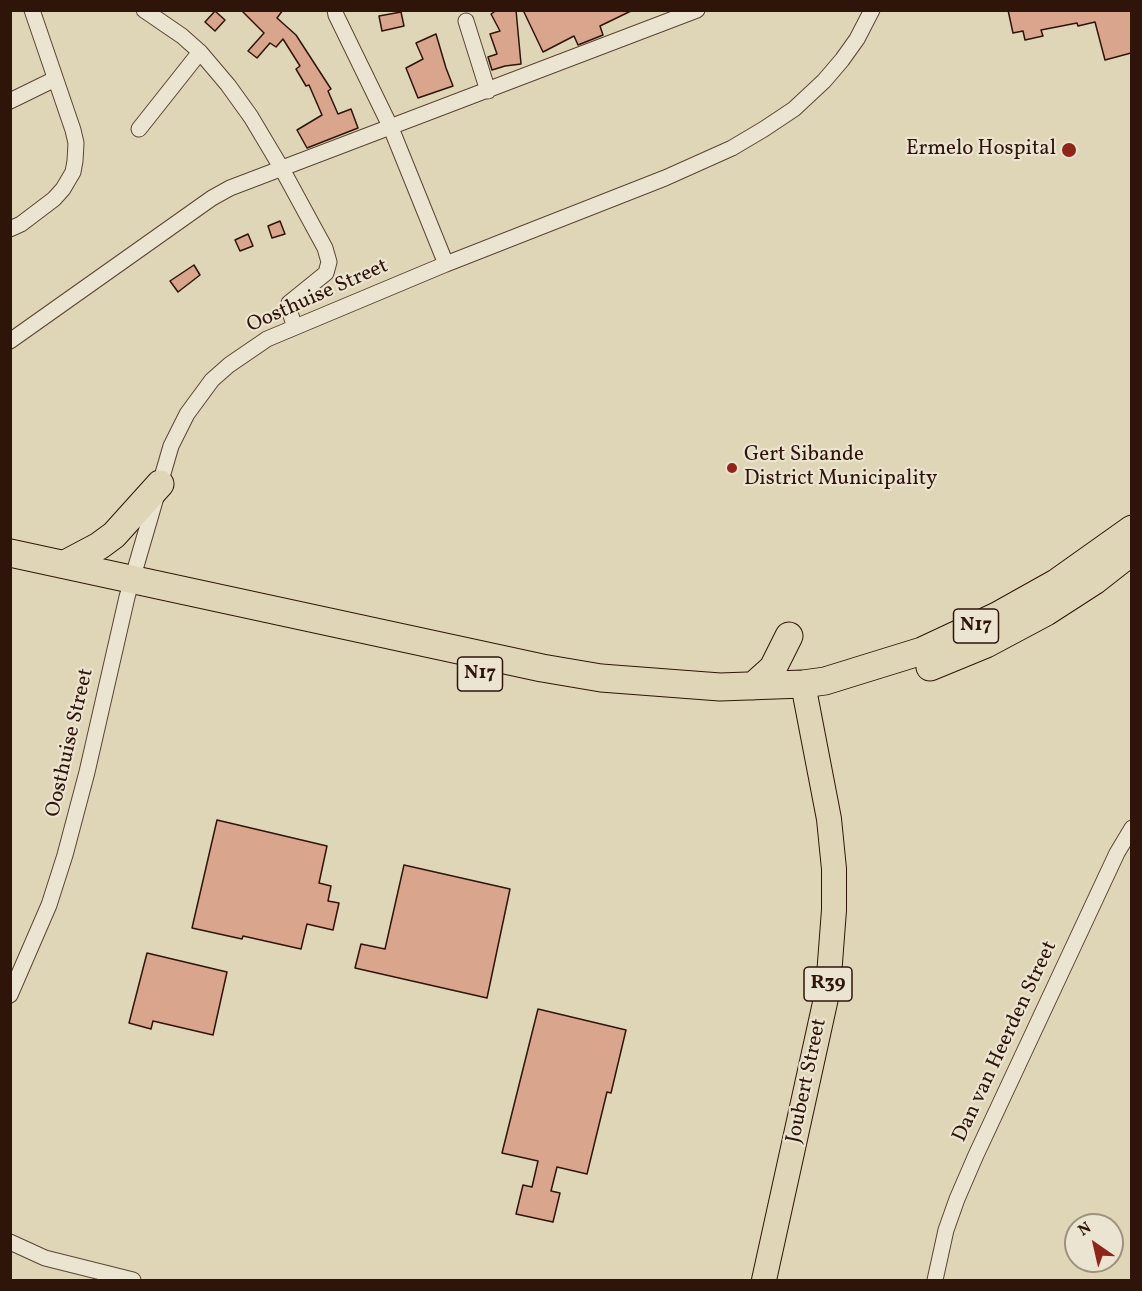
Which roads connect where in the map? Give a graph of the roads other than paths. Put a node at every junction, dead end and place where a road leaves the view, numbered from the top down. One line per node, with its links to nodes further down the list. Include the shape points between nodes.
1 (32, 10): 8 (street)
2 (144, 10): 7 (street)
3 (697, 10): 9 (street)
4 (872, 10): 15 (street, Oosthuise Street, via 857,39 824,81 794,109 764,129 673,174)
5 (334, 12): 11 (street)
6 (466, 21): 9 (street)
7 (200, 52): 12 (street); 13 (street, via 251,117)
8 (55, 79): 10 (street); 14 (street, via 76,143 73,172 54,199)
9 (488, 90): 11 (street)
10 (10, 101)
11 (391, 128): 13 (street); 15 (street)
12 (140, 129)
13 (282, 169): 16 (street, via 329,262 322,277 290,301); 17 (street, via 212,198)
14 (10, 229)
15 (446, 264): 16 (street, Oosthuise Street)
16 (295, 327): 18 (street, Oosthuise Street, via 249,350 212,380 187,414)
17 (10, 341)
18 (159, 484): 22 (highway, via 114,535); 24 (street, Oosthuise Street)
19 (1131, 529): 27 (highway, N17, via 1056,583 949,640 825,681)
20 (1131, 552): 27 (highway, N17, via 1070,597 986,644 857,691)
21 (10, 553): 22 (highway, N17)
22 (65, 564): 24 (highway, N17)
23 (10, 568): 24 (highway, N17)
24 (129, 588): 26 (highway, N17, via 589,676 674,685); 27 (highway, N17, via 502,678 599,696 707,703); 29 (street, Oosthuise Street, via 65,855 50,905)
25 (789, 636): 26 (highway, via 773,668)
26 (753, 686): 27 (highway, N17)
27 (805, 693): 32 (main road, Joubert Street / R39, via 829,819 834,910 828,989)
28 (1131, 828): 33 (street, Dan van Heerden Street, via 972,1164 946,1230)
29 (10, 995)
30 (10, 1242): 31 (street, via 45,1258)
31 (133, 1281)
32 (764, 1281)
33 (935, 1281)

